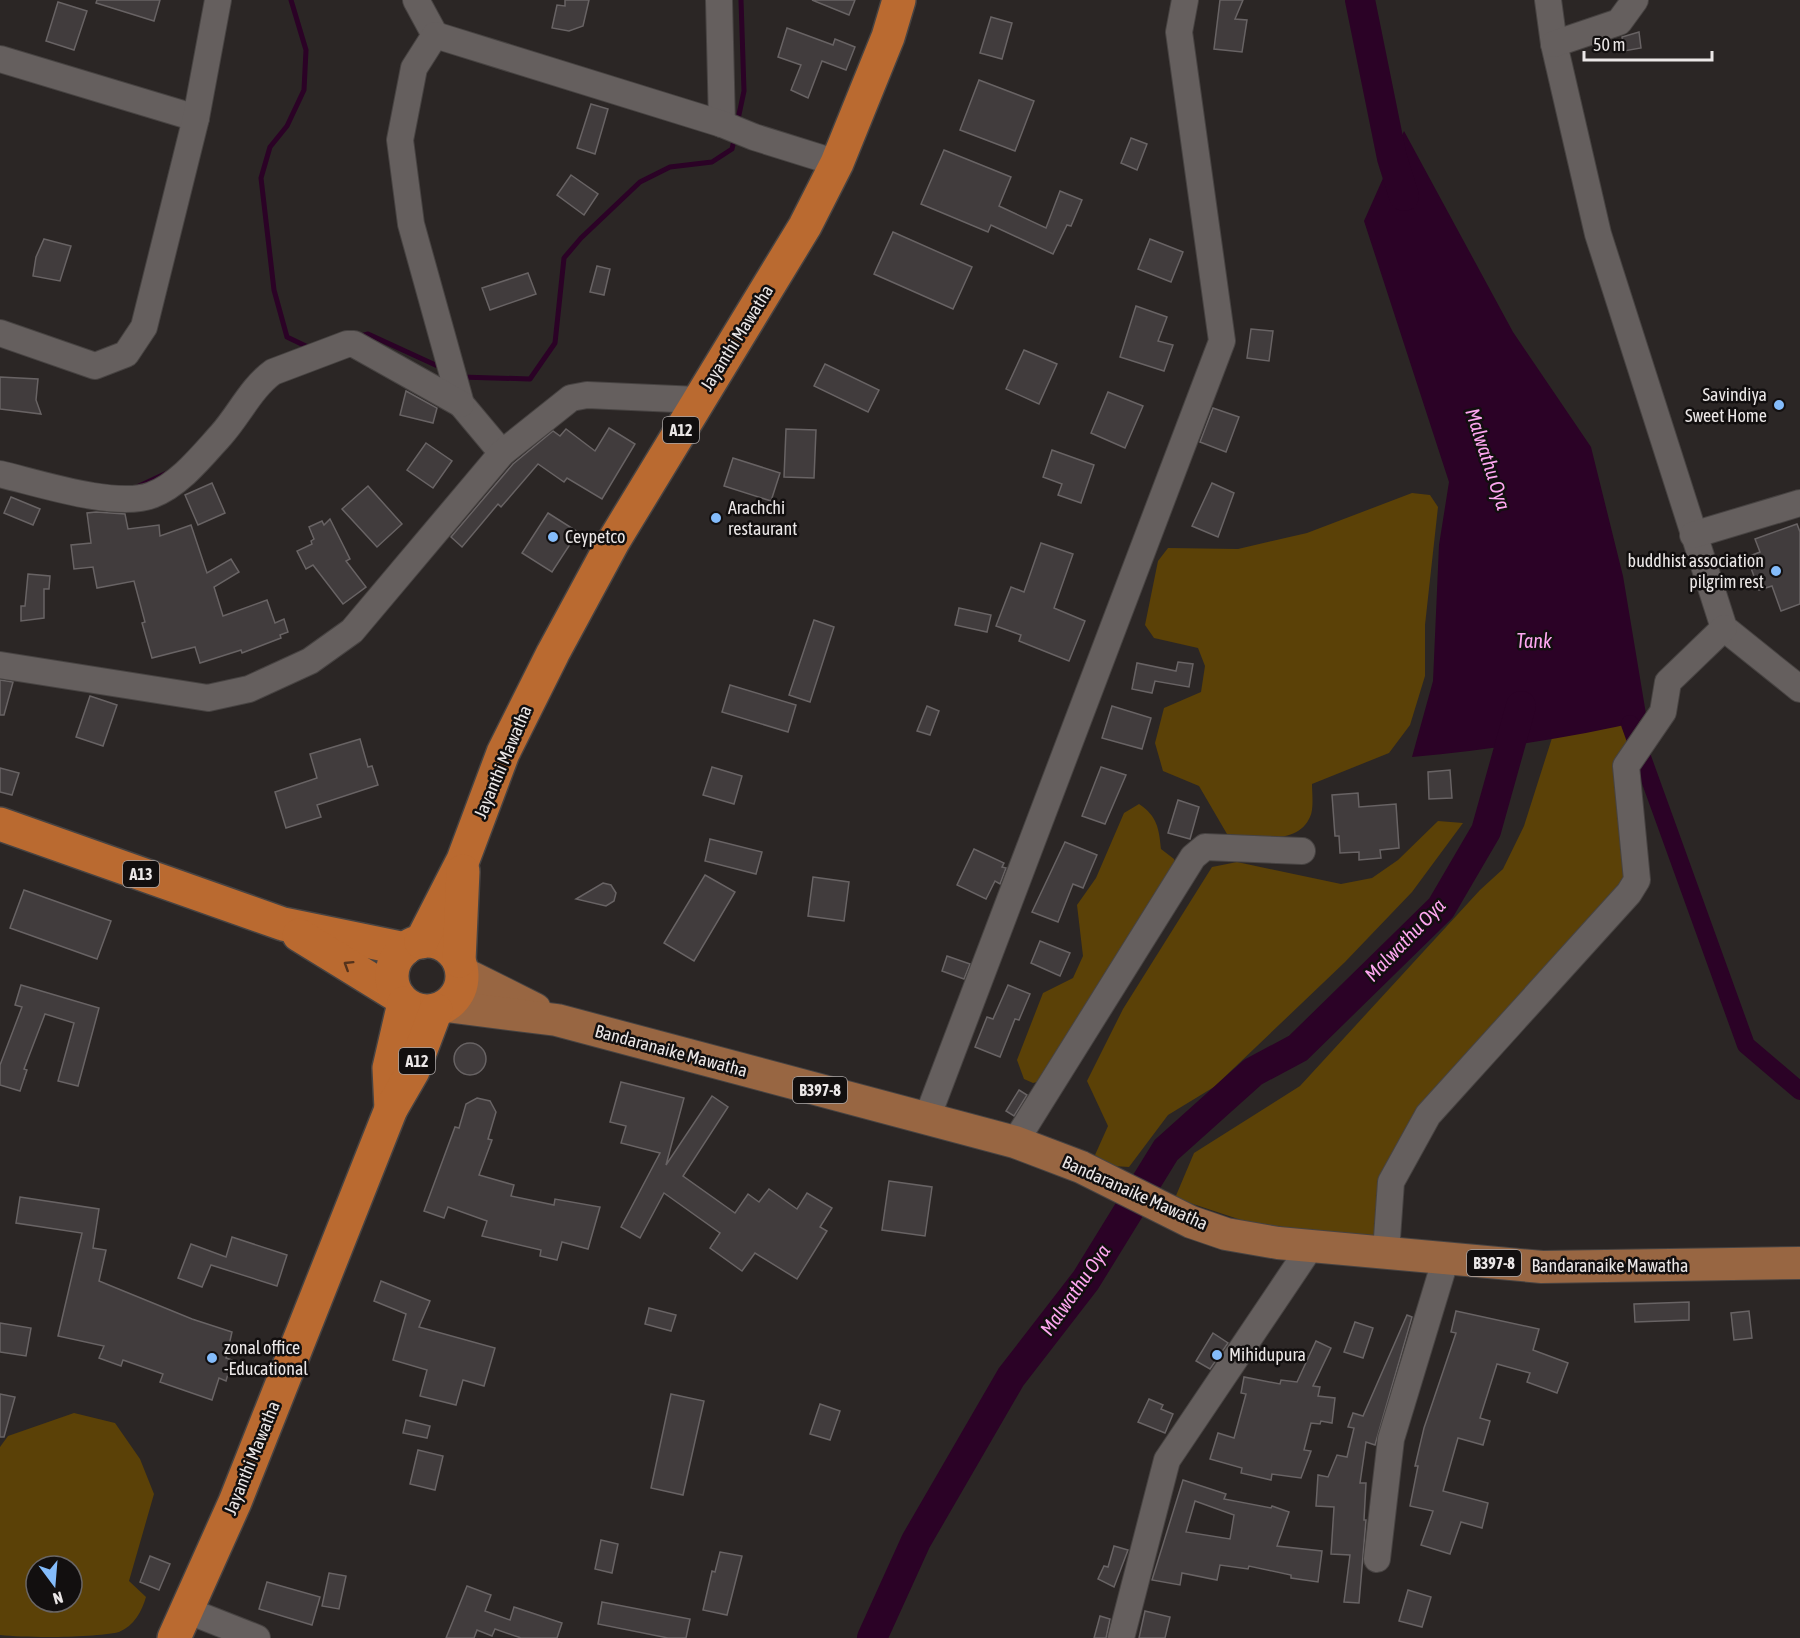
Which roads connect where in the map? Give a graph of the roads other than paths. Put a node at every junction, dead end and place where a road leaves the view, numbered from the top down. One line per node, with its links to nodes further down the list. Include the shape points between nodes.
1 (218, 0): 11 (street)
2 (416, 0): 8 (street)
3 (719, 0): 12 (street)
4 (899, 0): 13 (highway, Jayanthi Mawatha / A12)
5 (1185, 0): 34 (street, via 1179,32 1222,341)
6 (1548, 0): 9 (street)
7 (1635, 0): 9 (street, via 1619,22)
8 (435, 35): 12 (street); 15 (street, via 414,68 400,140 411,224)
9 (1554, 44): 20 (street, via 1598,234)
10 (0, 59): 11 (street)
11 (196, 118): 14 (street, via 144,327 126,354 95,366)
12 (726, 125): 13 (street)
13 (837, 163): 16 (highway, Jayanthi Mawatha / A12, via 781,267)
14 (0, 333)
15 (455, 383): 17 (street); 18 (street, via 347,344 273,372 262,380 222,434 179,478 153,495 113,500)
16 (698, 400): 17 (street, via 587,394 571,398); 26 (highway, Jayanthi Mawatha / A12, via 553,652 503,753)
17 (502, 453): 22 (street, via 352,631 310,660 249,689 208,698)
18 (0, 474)
19 (1800, 503): 20 (street)
20 (1692, 535): 21 (street)
21 (1724, 628): 23 (street); 37 (street, via 1668,682 1663,712 1626,766 1637,880 1428,1115 1391,1182)
22 (0, 665)
23 (1800, 690)
24 (0, 824): 27 (highway, A13)
25 (1302, 851): 35 (street, via 1205,847 1193,857)
26 (463, 860): 28 (highway, Jayanthi Mawatha / A12); 29 (highway, Jayanthi Mawatha / A12)
27 (283, 924): 28 (highway, A13); 30 (highway, A13, one-way to 27)
28 (413, 945): 29 (highway, via 444,945); 30 (highway, via 396,959 392,971 393,985)
29 (461, 967): 31 (highway, via 459,992); 32 (main road, Bandaranaike Mawatha / B397-8)
30 (401, 1000): 31 (highway, via 425,1012); 33 (highway, Jayanthi Mawatha / A12, via 389,1068)
31 (441, 1008): 32 (main road, Bandaranaike Mawatha / B397-8); 33 (highway, Jayanthi Mawatha / A12)
32 (557, 1020): 34 (main road, Bandaranaike Mawatha / B397-8)
33 (391, 1109): 41 (highway, Jayanthi Mawatha / A12, via 239,1491)
34 (927, 1118): 35 (main road, Bandaranaike Mawatha / B397-8)
35 (1015, 1142): 36 (main road, Bandaranaike Mawatha / B397-8, via 1081,1167 1191,1222 1226,1234)
36 (1311, 1246): 37 (main road, Bandaranaike Mawatha / B397-8); 43 (street, via 1167,1460)
37 (1386, 1252): 38 (main road, Bandaranaike Mawatha / B397-8)
38 (1446, 1258): 39 (main road, Bandaranaike Mawatha / B397-8, via 1542,1267); 40 (street, via 1390,1439)
39 (1800, 1263)
40 (1377, 1558)
41 (180, 1624): 42 (street)
42 (257, 1638)
43 (1121, 1638)

